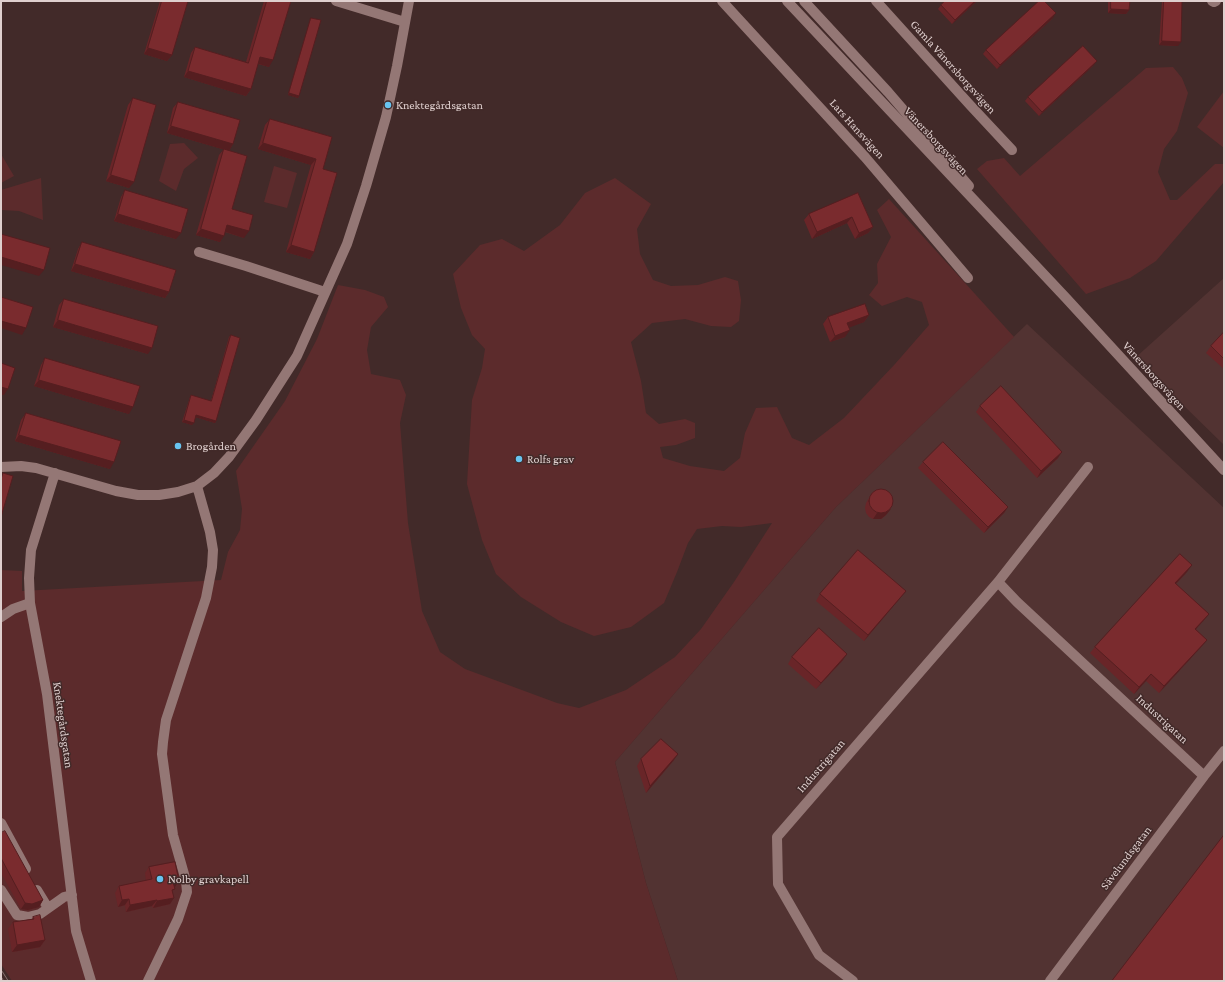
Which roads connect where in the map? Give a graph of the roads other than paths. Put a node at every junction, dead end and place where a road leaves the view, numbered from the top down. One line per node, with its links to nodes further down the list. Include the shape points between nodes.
1 (336, 1): 7 (street)
2 (409, 1): 7 (street)
3 (722, 1): 10 (street, Lars Hansvägen, via 865,157)
4 (787, 1): 12 (street, Vänersborgsvägen)
5 (804, 1): 12 (street, Vänersborgsvägen, via 888,92)
6 (876, 1): 8 (street, Gamla Vänersborgsvägen)
7 (405, 22): 11 (street, via 386,117 366,186 346,244)
8 (1012, 150)
9 (199, 252): 11 (street)
10 (968, 278)
11 (325, 292): 17 (street, via 297,356 256,420 224,462)
12 (1066, 298): 15 (street, Vänersborgsvägen)
13 (1, 467): 16 (street, via 29,467)
14 (1088, 467): 18 (street, Industrigatan)
15 (1224, 470)
16 (55, 473): 17 (street, via 138,496 178,492); 19 (street, Knektegårdsgatan, via 32,550 28,578)
17 (197, 486): 28 (street, via 210,532 212,568 206,598 166,720 162,754 173,835 187,892 178,919)
18 (998, 582): 22 (street, Industrigatan); 29 (street, Industrigatan, via 777,837 778,884 819,955)
19 (30, 603): 20 (street); 25 (street, Knektegårdsgatan, via 47,694)
20 (1, 617)
21 (1224, 751): 22 (street, Sävelundsgatan)
22 (1204, 776): 30 (street, Sävelundsgatan)
23 (1, 823): 26 (street)
24 (1, 890): 26 (street, via 17,915 28,917 40,914)
25 (72, 896): 26 (street, via 64,897); 27 (street, Knektegårdsgatan, via 76,930)
26 (48, 908)
27 (91, 981)
28 (148, 981)
29 (853, 981)
30 (1050, 981)

